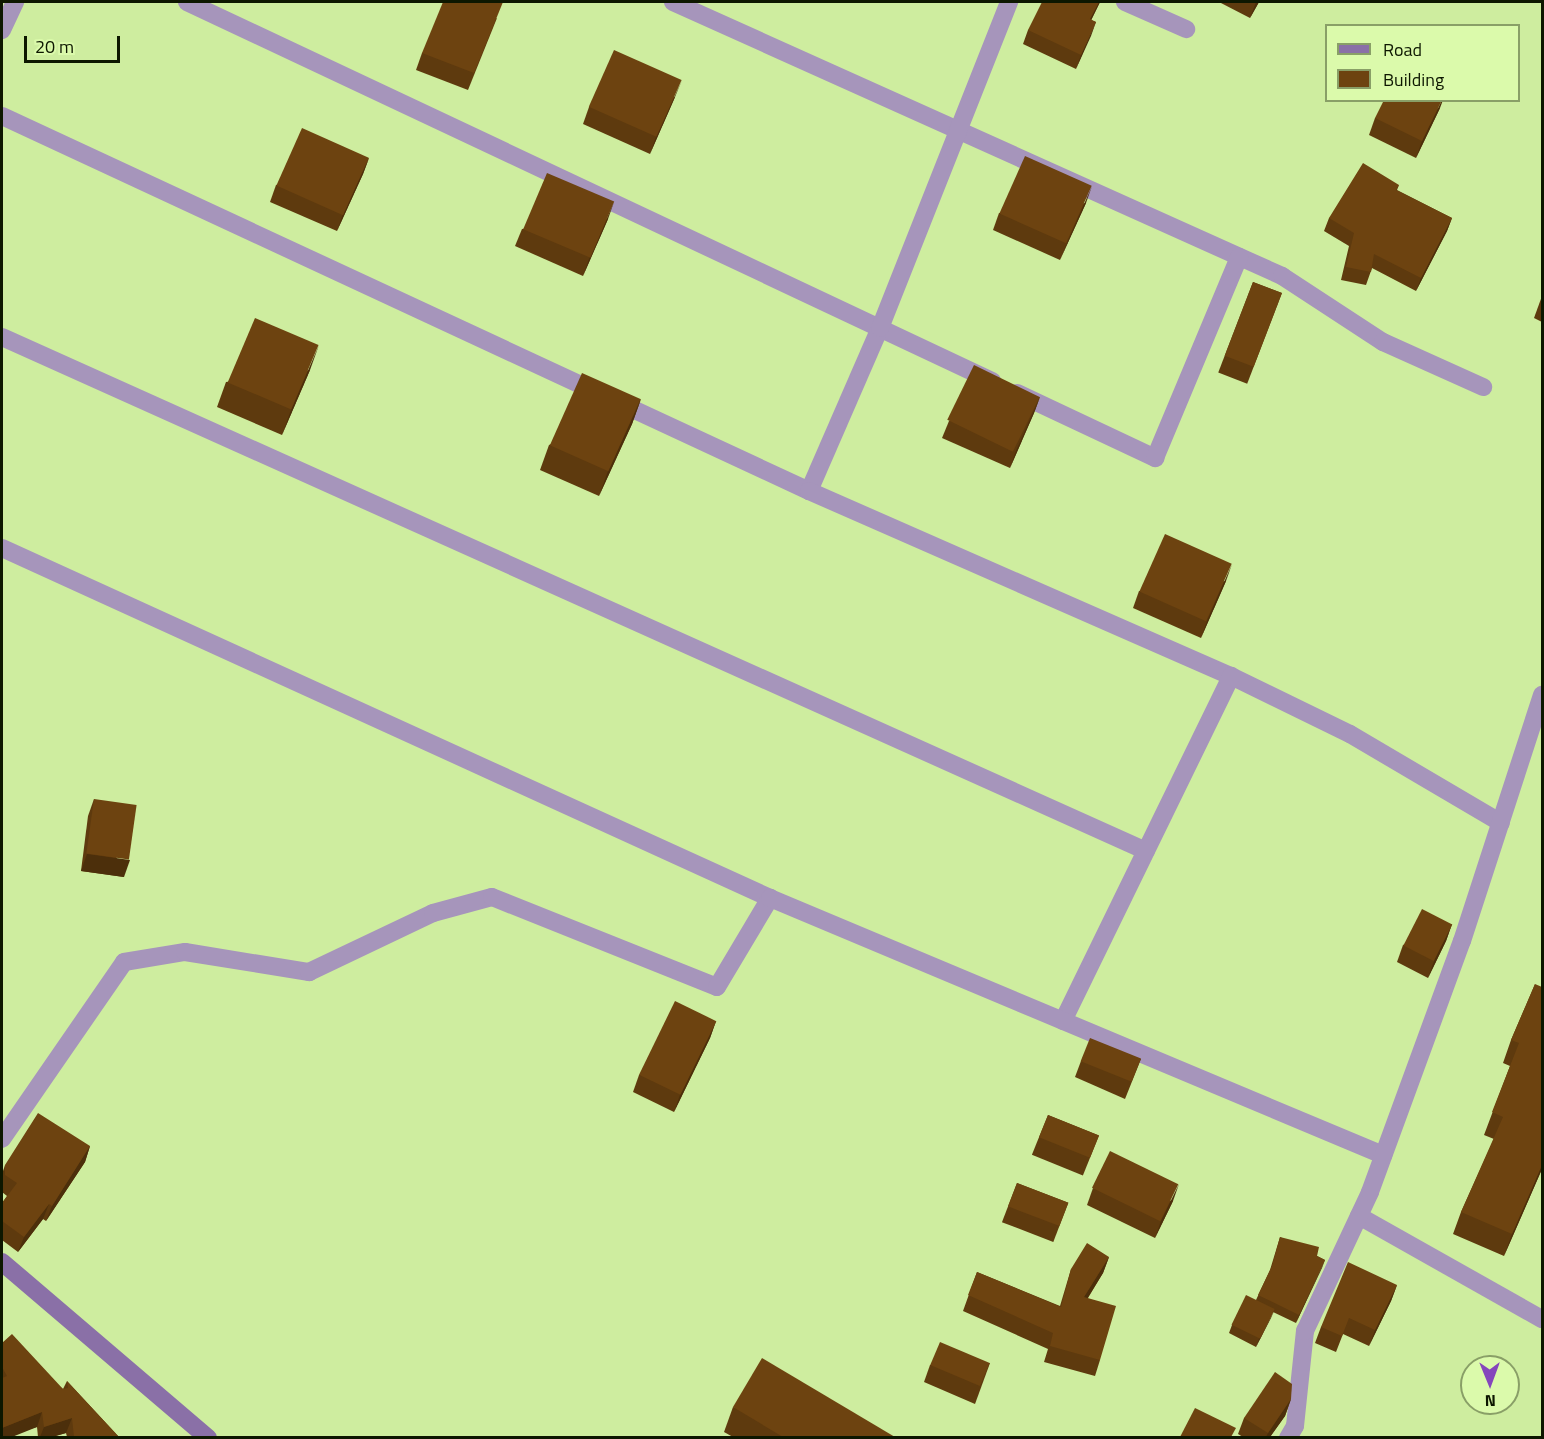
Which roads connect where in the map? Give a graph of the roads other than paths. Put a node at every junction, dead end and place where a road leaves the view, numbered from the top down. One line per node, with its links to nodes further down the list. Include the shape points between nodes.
1 (15, 2): 7 (street)
2 (187, 2): 11 (street)
3 (673, 2): 9 (street)
4 (1009, 2): 9 (street)
5 (1125, 2): 6 (street)
6 (1186, 29)
7 (2, 30)
8 (2, 116): 14 (street)
9 (958, 130): 10 (street); 11 (street)
10 (1239, 257): 11 (street, via 1155,458); 13 (street, via 1282,276 1383,342)
11 (880, 328): 14 (street)
12 (2, 337): 19 (street)
13 (1484, 387)
14 (809, 491): 16 (street)
15 (2, 548): 20 (street)
16 (1231, 676): 18 (street, via 1350,734); 19 (street)
17 (1542, 695): 18 (street)
18 (1501, 823): 23 (street)
19 (1146, 851): 21 (street)
20 (770, 898): 21 (street); 22 (street, via 717,987 492,897 434,912 309,972 185,952 124,962)
21 (1063, 1021): 23 (street)
22 (2, 1139)
23 (1383, 1155): 24 (street)
24 (1359, 1216): 26 (street); 28 (street, via 1305,1331 1295,1426)
25 (2, 1262): 27 (street)
26 (1542, 1319)
27 (208, 1437)
28 (1288, 1437)

